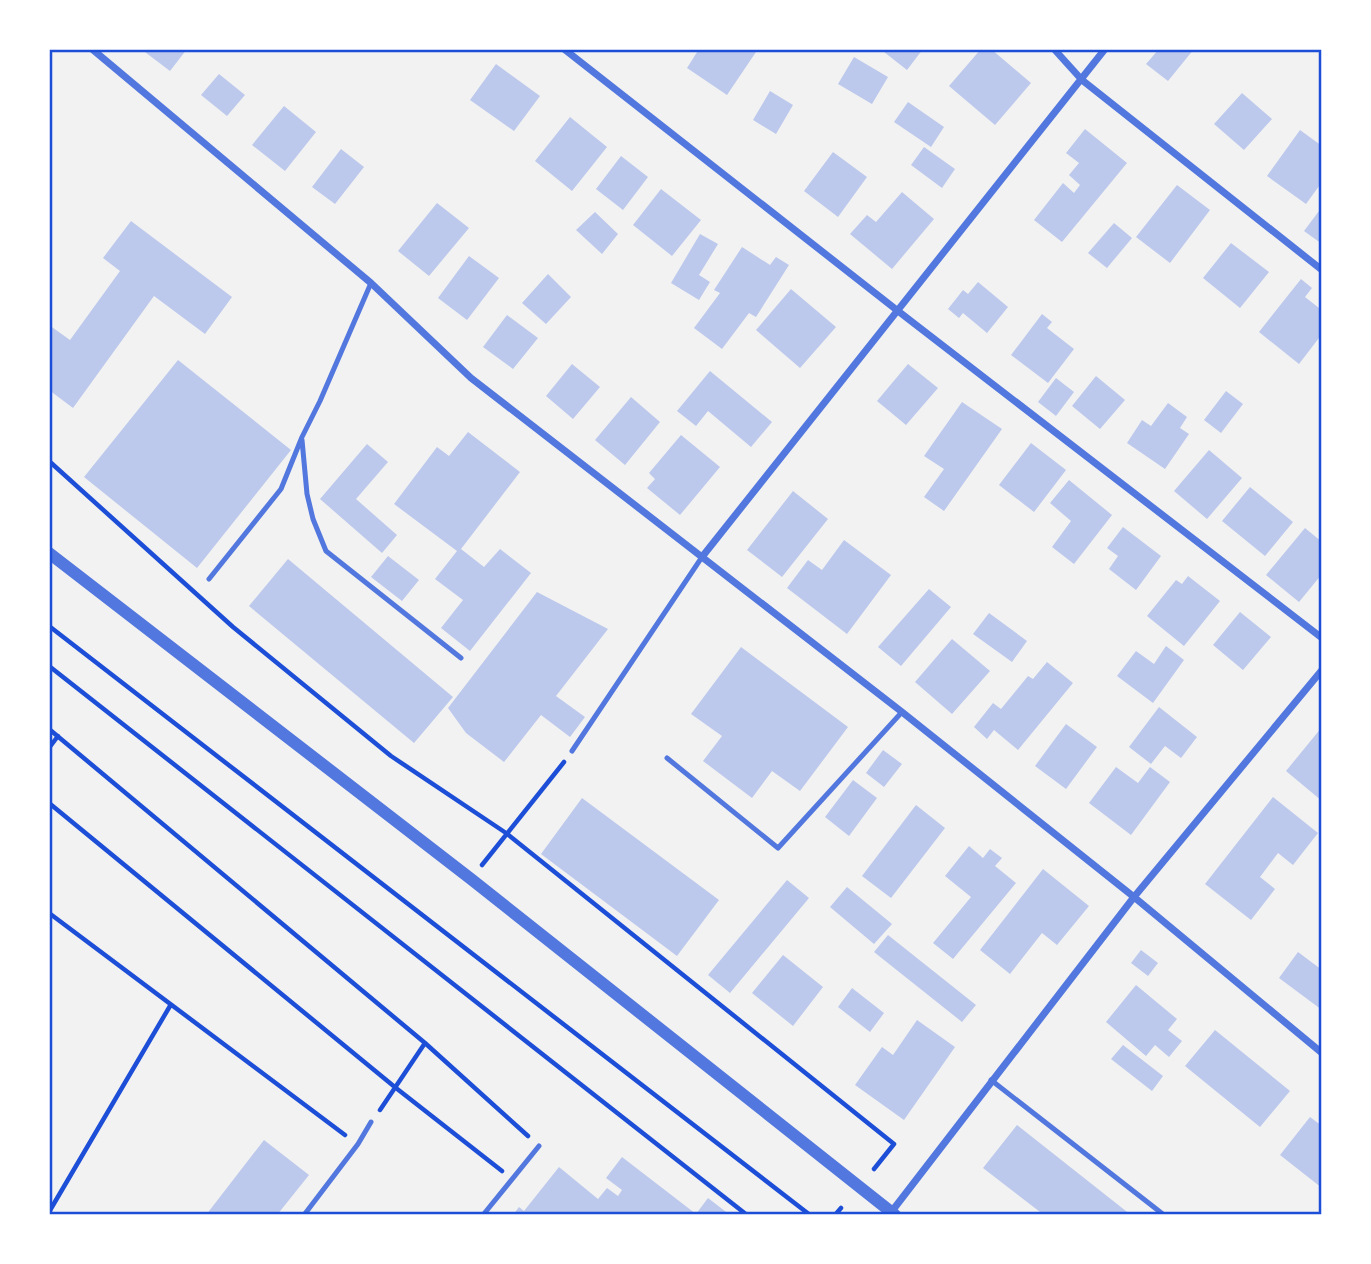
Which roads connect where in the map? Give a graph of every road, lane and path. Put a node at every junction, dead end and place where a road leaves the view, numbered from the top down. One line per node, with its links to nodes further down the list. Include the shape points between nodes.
1 (92, 49): 7 (street)
2 (564, 49): 8 (street)
3 (1054, 49): 5 (street)
4 (1105, 49): 5 (street)
5 (1082, 80): 6 (street); 8 (street)
6 (1322, 270)
7 (371, 283): 9 (lane); 12 (street, via 471,378)
8 (898, 311): 12 (street); 15 (street)
9 (302, 437): 13 (lane, via 281,489); 16 (lane, via 310,507 326,551)
10 (49, 461): 26 (path, via 233,627 391,756)
11 (49, 553): 27 (street)
12 (702, 557): 19 (street); 23 (lane)
13 (209, 579)
14 (49, 626): 46 (path)
15 (1322, 638)
16 (461, 658)
17 (49, 666): 45 (path)
18 (1322, 670): 28 (street)
19 (902, 712): 24 (lane, via 778,848); 28 (street)
20 (49, 729): 21 (path)
21 (58, 736): 22 (path); 31 (path)
22 (49, 748)
23 (572, 751): 26 (path)
24 (667, 758)
25 (49, 803): 34 (path)
26 (506, 833): 27 (path); 38 (path, via 894,1144)
27 (471, 879): 42 (street)
28 (1134, 897): 32 (street); 33 (street)
29 (49, 913): 30 (path)
30 (170, 1006): 36 (path); 41 (path)
31 (425, 1043): 34 (path); 37 (path)
32 (1322, 1053)
33 (991, 1080): 42 (street); 48 (lane)
34 (396, 1088): 35 (path); 39 (path)
35 (371, 1122): 36 (lane)
36 (358, 1144): 43 (lane)
37 (539, 1146): 39 (lane)
38 (874, 1169)
39 (511, 1178): 44 (lane)
40 (841, 1209): 47 (path)
41 (49, 1212)
42 (892, 1214)
43 (304, 1215)
44 (483, 1215)
45 (747, 1215)
46 (810, 1215)
47 (835, 1215)
48 (1164, 1215)

